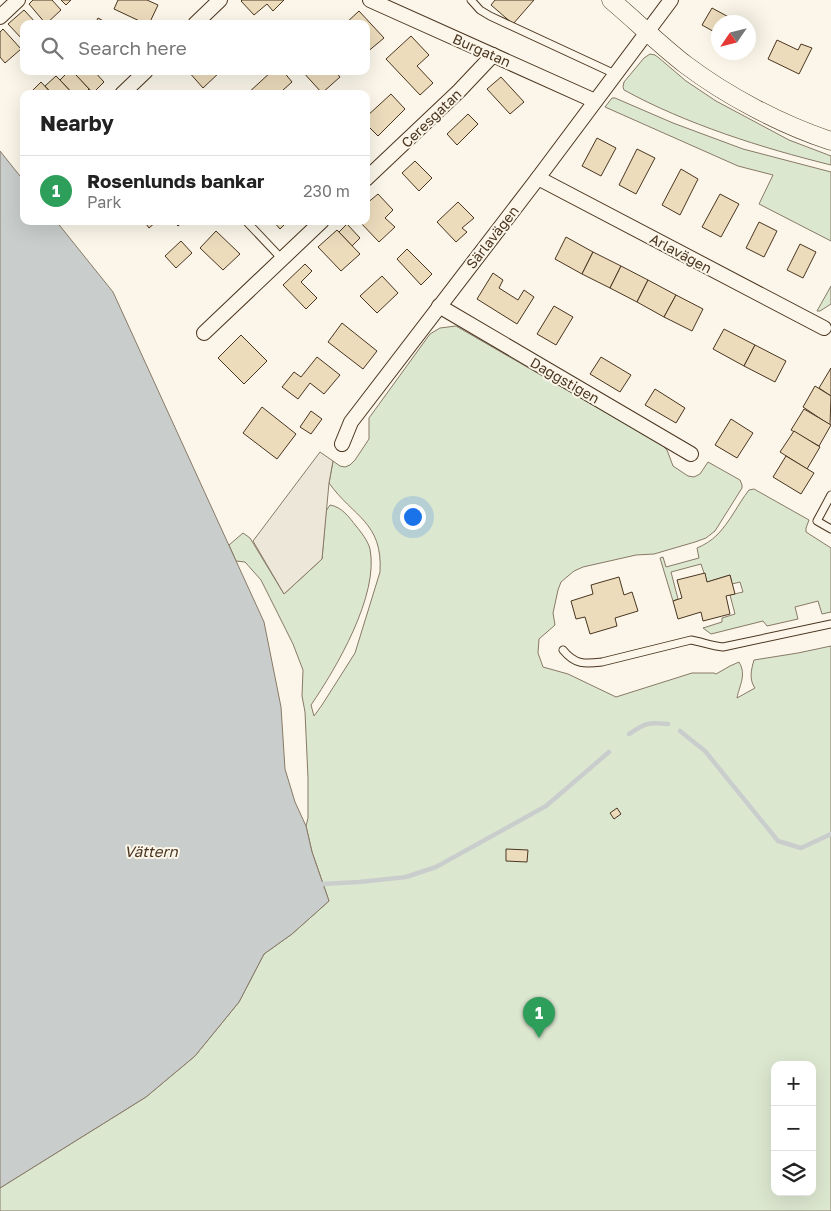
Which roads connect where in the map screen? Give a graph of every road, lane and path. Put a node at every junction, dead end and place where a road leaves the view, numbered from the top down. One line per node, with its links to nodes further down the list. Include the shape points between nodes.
1 (18, 0): 7 (street)
2 (220, 0): 8 (street)
3 (370, 0): 10 (street, Burgatan)
4 (471, 0): 11 (lane, via 490,16)
5 (611, 0): 9 (street)
6 (671, 0): 9 (street, Särlavägen)
7 (0, 17)
8 (199, 20)
9 (647, 31): 11 (street, Särlavägen); 15 (street, via 686,65 730,94 777,119)
10 (493, 55): 14 (street, Burgatan); 16 (street, Ceresgatan)
11 (615, 74): 14 (street, Särlavägen)
12 (142, 75): 13 (street)
13 (126, 90)
14 (595, 101): 17 (street, Särlavägen)
15 (831, 141)
16 (370, 175)
17 (538, 178): 21 (street, Särlavägen); 22 (street, Arlavägen)
18 (250, 225): 20 (lane)
19 (318, 225): 20 (street)
20 (282, 259): 23 (street)
21 (439, 306): 24 (street, Särlavägen, via 351,422); 25 (street, Daggstigen)
22 (824, 328)
23 (204, 333)
24 (342, 444)
25 (691, 454)
26 (831, 495): 27 (lane, via 817,521)
27 (831, 529)
28 (831, 624): 29 (lane, via 723,647 691,640 589,664 577,662)
29 (563, 650)

